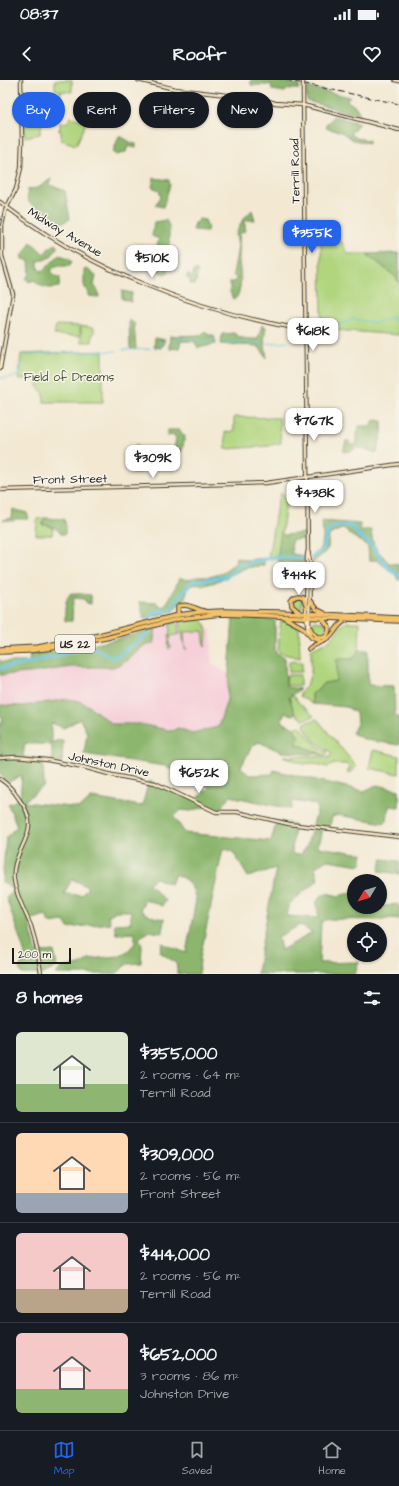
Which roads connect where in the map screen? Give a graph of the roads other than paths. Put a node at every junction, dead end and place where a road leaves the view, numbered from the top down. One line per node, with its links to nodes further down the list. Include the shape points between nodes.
1 (21, 80): 9 (street, via 21,162 17,186)
2 (138, 80): 6 (street, via 175,89 224,95 250,95 275,103)
3 (303, 80): 6 (street, Terrill Road, bridge)
4 (395, 80): 5 (street)
5 (399, 81)
6 (303, 105): 7 (street); 10 (street, Terrill Road)
7 (399, 130)
8 (0, 202): 9 (street, Midway Avenue)
9 (7, 207): 10 (street, Midway Avenue, via 73,249 144,284 231,314); 11 (street, via 1,236 3,260 13,299)
10 (306, 330): 13 (street, Terrill Road)
11 (0, 369)
12 (399, 464): 13 (street, Front Street)
13 (307, 477): 14 (street, Front Street, via 258,484); 15 (street, Terrill Road)
14 (0, 490)
15 (308, 561): 16 (street, Terrill Road); 17 (street, Terrill Road)
16 (310, 601): 19 (highway, via 316,609); 21 (street, Terrill Road)
17 (307, 608): 21 (street, Terrill Road); 21 (highway, via 303,597 297,596 291,601 292,608)
18 (207, 612): 20 (highway, US 22); 20 (highway, via 182,605 178,607); 21 (highway, US 22)
19 (326, 614): 21 (highway, US 22); 25 (highway, US 22)
20 (178, 615): 26 (highway, US 22)
21 (307, 615): 22 (highway, US 22); 23 (highway, US 22); 28 (street, Terrill Road); 29 (street, Terrill Road)
22 (281, 617): 26 (highway, US 22, via 216,614); 29 (highway, via 302,626)
23 (321, 618): 24 (highway, US 22); 28 (highway, via 329,627 326,635 318,638)
24 (349, 619): 25 (highway, US 22); 30 (highway, via 340,623)
25 (399, 619)
26 (154, 623): 27 (highway, US 22)
27 (148, 625): 31 (highway, US 22, via 52,645); 33 (highway, US 22, via 106,638 52,648)
28 (310, 628): 29 (street, Terrill Road)
29 (309, 636): 30 (highway)
30 (324, 641): 32 (highway)
31 (0, 649)
32 (309, 649)
33 (0, 652)
34 (0, 758): 36 (street, Johnston Drive, via 47,760 155,783 216,812 237,812 289,824)
35 (0, 779): 37 (street, via 12,789 28,815 28,833 16,860 14,879 37,946)
36 (399, 836)
37 (41, 974)

